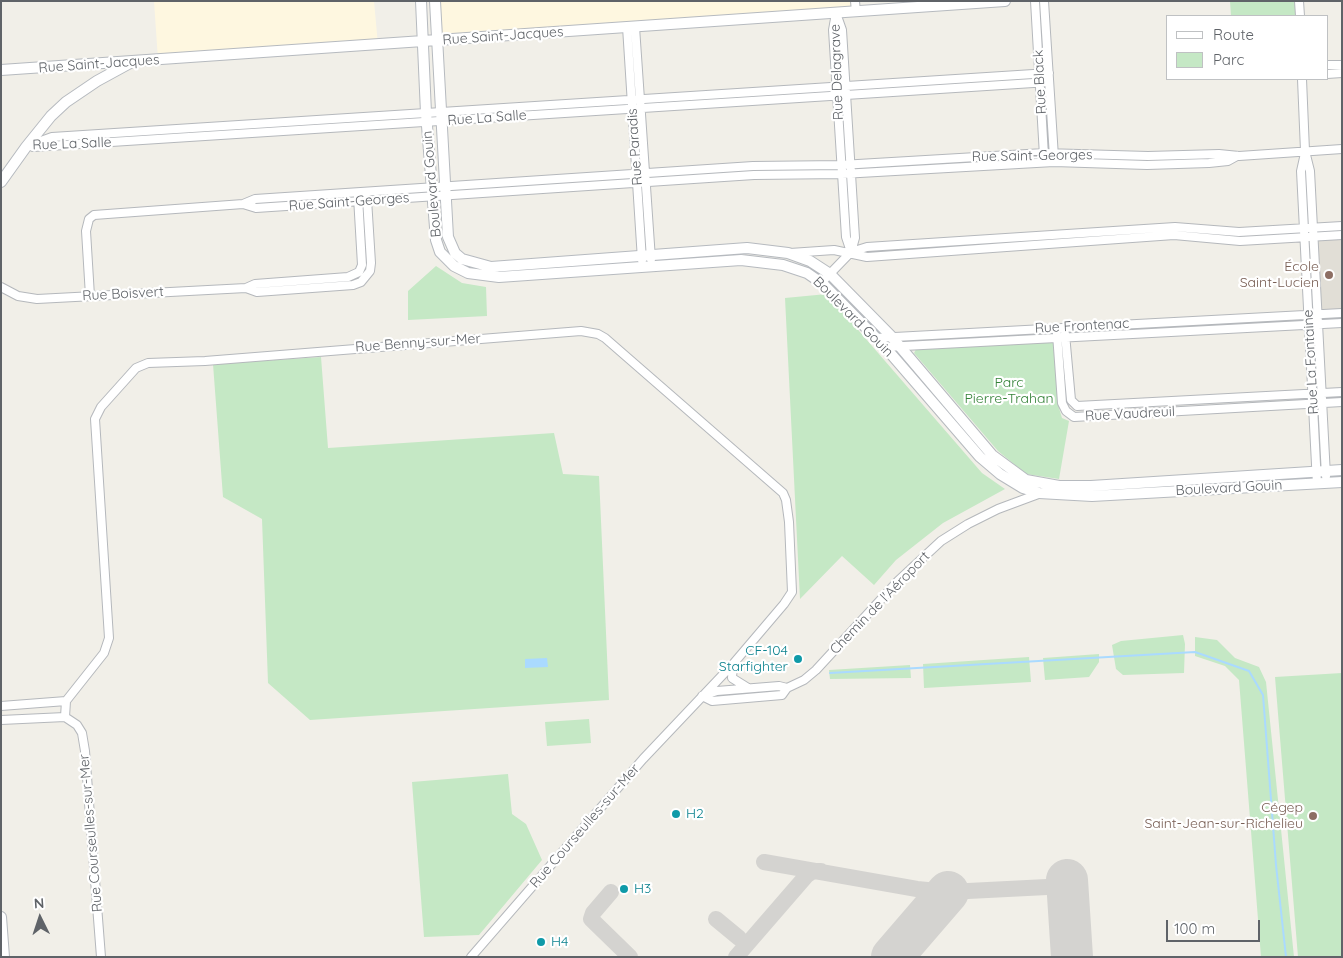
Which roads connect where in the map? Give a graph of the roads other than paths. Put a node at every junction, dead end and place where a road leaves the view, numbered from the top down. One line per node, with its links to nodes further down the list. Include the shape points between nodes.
1 (420, 1): 12 (street, Boulevard Gouin)
2 (435, 1): 11 (street, Boulevard Gouin)
3 (1005, 1): 7 (street, Rue Saint-Jacques)
4 (1035, 1): 21 (street, Rue Black)
5 (1044, 1): 20 (street, Rue Black)
6 (1299, 1): 9 (street)
7 (856, 6): 8 (street, Rue Saint-Jacques)
8 (836, 13): 10 (street, Rue Saint-Jacques); 25 (street, Rue Delagrave, via 833,30); 27 (street, Rue Delagrave, via 842,30)
9 (1300, 15)
10 (631, 27): 11 (street, Rue Saint-Jacques); 30 (street, Rue Paradis)
11 (437, 41): 12 (street, Rue Saint-Jacques); 35 (street, Boulevard Gouin)
12 (422, 42): 13 (street, Rue Saint-Jacques); 37 (street, Boulevard Gouin)
13 (133, 62): 16 (street, Rue Saint-Jacques); 42 (street, via 66,102)
14 (1328, 65): 15 (street)
15 (1342, 65)
16 (1, 70)
17 (1342, 73): 18 (street)
18 (1328, 74)
19 (997, 76): 21 (street, Rue La Salle); 22 (street, Rue La Salle); 24 (street)
20 (1049, 77): 21 (street, Rue La Salle); 46 (street, Rue Black)
21 (1040, 78): 24 (street, Rue La Salle); 45 (street, Rue Black)
22 (944, 79): 26 (street); 27 (street, Rue La Salle)
23 (1302, 80): 44 (street, Rue La Fontaine)
24 (998, 85): 26 (street, Rue La Salle)
25 (836, 86): 27 (street, Rue La Salle); 28 (street, Rue La Salle); 29 (street, Rue Delagrave)
26 (945, 88): 27 (street, Rue La Salle)
27 (846, 90): 29 (street, Rue La Salle); 49 (street, Rue Delagrave)
28 (739, 92): 30 (street, Rue La Salle); 31 (street)
29 (837, 96): 31 (street, Rue La Salle); 50 (street, Rue Delagrave)
30 (636, 99): 32 (street, Rue La Salle); 33 (street, Rue Paradis)
31 (740, 101): 33 (street, Rue La Salle)
32 (536, 105): 34 (street, Rue La Salle); 35 (street, Rue La Salle)
33 (636, 109): 34 (street, Rue La Salle); 55 (street, Rue Paradis); 56 (street, Rue Paradis)
34 (537, 115): 35 (street, Rue La Salle)
35 (440, 116): 37 (street, Rue La Salle); 61 (street, Boulevard Gouin)
36 (346, 118): 37 (street, Rue La Salle); 38 (street, Rue La Salle); 39 (street)
37 (426, 118): 39 (street, Rue La Salle); 63 (street, Boulevard Gouin)
38 (248, 124): 40 (street); 41 (street, Rue La Salle)
39 (347, 128): 40 (street, Rue La Salle)
40 (248, 134): 41 (street, Rue La Salle)
41 (146, 136): 42 (street, Rue La Salle, via 52,137)
42 (26, 147): 58 (street)
43 (1342, 149): 44 (street, Rue Saint-Georges)
44 (1305, 152): 46 (street, Rue Saint-Georges, via 1148,160); 68 (street, Rue La Fontaine, via 1310,170); 69 (street, Rue La Fontaine, via 1300,171)
45 (1044, 153): 46 (street, Rue Saint-Georges); 47 (street, Rue Black); 48 (street, Rue Saint-Georges)
46 (1054, 157): 47 (street, Rue Saint-Georges)
47 (1045, 162): 48 (street, Rue Saint-Georges)
48 (946, 163): 49 (street, Rue Saint-Georges); 52 (street, Rue Saint-Georges)
49 (850, 164): 50 (street, Rue Saint-Georges); 52 (street, Rue Delagrave)
50 (841, 165): 51 (street, Rue Saint-Georges); 53 (street, Rue Delagrave)
51 (753, 166): 54 (street); 55 (street, Rue Saint-Georges)
52 (851, 173): 53 (street, Rue Saint-Georges); 79 (street, Rue Delagrave, via 855,238)
53 (842, 174): 54 (street, Rue Saint-Georges); 79 (street, Rue Delagrave, via 846,237)
54 (754, 175): 55 (street, Rue Saint-Georges)
55 (645, 178): 56 (street, Rue Saint-Georges); 82 (street, Rue Paradis)
56 (637, 179): 57 (street, Rue Saint-Georges); 59 (street, Rue Saint-Georges); 82 (street, Rue Paradis)
57 (544, 180): 59 (street); 61 (street, Rue Saint-Georges)
58 (1, 182)
59 (544, 189): 61 (street, Rue Saint-Georges)
60 (367, 191): 62 (street, Rue Saint-Georges); 63 (street, Rue Saint-Georges); 65 (street)
61 (445, 191): 63 (street, Rue Saint-Georges); 85 (street, Boulevard Gouin, via 448,237 455,253)
62 (358, 192): 64 (street); 66 (street, Rue Saint-Georges, via 255,199)
63 (432, 192): 65 (street, Rue Saint-Georges); 85 (street, Boulevard Gouin, via 440,252 454,266)
64 (358, 202): 65 (street, Rue Saint-Georges); 66 (street, Rue Saint-Georges, via 256,208); 87 (street)
65 (367, 202): 87 (street, via 371,263)
66 (243, 204): 91 (street, Rue Saint-Georges, via 94,215 89,219 86,231)
67 (1342, 226): 68 (street)
68 (1313, 228): 69 (street); 75 (street, Rue La Fontaine)
69 (1304, 229): 73 (street); 74 (street, Rue La Fontaine)
70 (1174, 231): 71 (street); 73 (street); 77 (street)
71 (1056, 235): 76 (street); 77 (street)
72 (1342, 235): 75 (street)
73 (1240, 236): 74 (street)
74 (1304, 237): 75 (street); 94 (street, Rue La Fontaine)
75 (1314, 237): 93 (street, Rue La Fontaine)
76 (953, 242): 79 (street, via 866,247); 80 (street)
77 (1057, 245): 80 (street)
78 (740, 248): 81 (street, Boulevard Gouin); 82 (street, Boulevard Gouin); 83 (street)
79 (851, 252): 80 (street, via 867,257); 81 (street); 88 (street)
80 (954, 252)
81 (788, 253): 88 (street, Boulevard Gouin, via 810,261)
82 (646, 255): 84 (street, Rue Paradis); 86 (street, Boulevard Gouin)
83 (741, 260): 84 (street, Boulevard Gouin); 89 (street, Boulevard Gouin, via 783,265 807,273)
84 (647, 267): 86 (street, Boulevard Gouin)
85 (469, 268): 86 (street, Boulevard Gouin, via 487,277)
86 (509, 271)
87 (362, 274): 91 (street, Rue Boisvert, via 361,282 353,285 257,292 246,288)
88 (830, 274): 89 (street); 102 (street, Boulevard Gouin)
89 (821, 283): 104 (street, Boulevard Gouin)
90 (1, 287): 91 (street, Rue Boisvert, via 18,296 37,299)
91 (90, 296)
92 (1342, 313): 93 (street, Rue Frontenac)
93 (1318, 314): 94 (street, Rue Frontenac); 98 (street, Rue La Fontaine)
94 (1308, 315): 95 (street, Rue Frontenac); 97 (street, Rue La Fontaine)
95 (1192, 321): 99 (street, Rue Frontenac); 100 (street)
96 (1342, 323): 98 (street, Rue Frontenac)
97 (1309, 324): 98 (street, Rue Frontenac); 100 (street, Rue Frontenac); 110 (street, Rue La Fontaine)
98 (1318, 324): 109 (street, Rue La Fontaine)
99 (1061, 327): 101 (street, Rue Frontenac); 103 (street, Rue Vaudreuil)
100 (1193, 330): 103 (street, Rue Frontenac)
101 (972, 332): 102 (street, Rue Frontenac); 105 (street)
102 (891, 336): 104 (street, Rue Frontenac); 106 (street, Boulevard Gouin)
103 (1062, 337): 105 (street, Rue Frontenac); 116 (street, Rue Vaudreuil, via 1071,400); 119 (street, Rue Vaudreuil, via 1062,403)
104 (876, 338): 107 (street, Boulevard Gouin)
105 (973, 342): 106 (street, Rue Frontenac)
106 (900, 346): 107 (street, Rue Frontenac); 125 (street, Boulevard Gouin, via 992,454 1026,480)
107 (885, 347): 127 (street, Boulevard Gouin, via 980,457 1000,474 1023,488)
108 (1342, 392): 109 (street, Rue Vaudreuil)
109 (1322, 393): 110 (street, Rue Vaudreuil); 114 (street, Rue La Fontaine)
110 (1312, 394): 111 (street, Rue Vaudreuil); 115 (street, Rue La Fontaine)
111 (1254, 397): 112 (street, Rue Vaudreuil); 117 (street)
112 (1194, 400): 116 (street, Rue Vaudreuil); 118 (street, Rue Vaudreuil)
113 (1342, 402): 114 (street, Rue Vaudreuil)
114 (1322, 403): 115 (street, Rue Vaudreuil); 121 (street, Rue La Fontaine)
115 (1313, 404): 117 (street, Rue Vaudreuil); 121 (street, Rue La Fontaine)
116 (1075, 405): 119 (street, Rue Vaudreuil)
117 (1254, 407): 118 (street, Rue Vaudreuil)
118 (1194, 410): 119 (street, Rue Vaudreuil, via 1074,417)
119 (1068, 413)
120 (1342, 470): 121 (street, Boulevard Gouin)
121 (1321, 472): 123 (street, Rue La Fontaine); 124 (street, Boulevard Gouin)
122 (1342, 482): 123 (street, Boulevard Gouin)
123 (1322, 483): 124 (street, Boulevard Gouin)
124 (1188, 485): 126 (street, Boulevard Gouin)
125 (1059, 486): 126 (street, Boulevard Gouin); 127 (street, Chemin de l'Aéroport)
126 (1091, 491): 127 (street, Boulevard Gouin)
127 (1039, 493): 130 (street, Chemin de l'Aéroport, via 998,509 941,541 898,581 816,670)
128 (733, 664): 129 (street, via 732,678); 131 (street, Rue Benny-sur-Mer); 133 (street, Rue Benny-sur-Mer, via 792,592 786,500 768,478 605,338 581,331 148,363 136,368 101,407 95,419 109,638 104,653)
129 (752, 688): 130 (street); 131 (street, via 717,691); 132 (street)
130 (787, 688): 132 (street, Chemin de l'Aéroport, via 782,695)
131 (702, 696): 132 (street, Chemin de l'Aéroport, via 712,701); 140 (street, Rue Courseulles-sur-Mer)
132 (757, 697)
133 (66, 701): 134 (street); 135 (street)
134 (1, 706)
135 (66, 717): 136 (street); 139 (street, Rue Courseulles-sur-Mer, via 77,724 85,751)
136 (1, 720)
137 (1, 916): 138 (street)
138 (4, 957)
139 (101, 957)
140 (471, 957)

